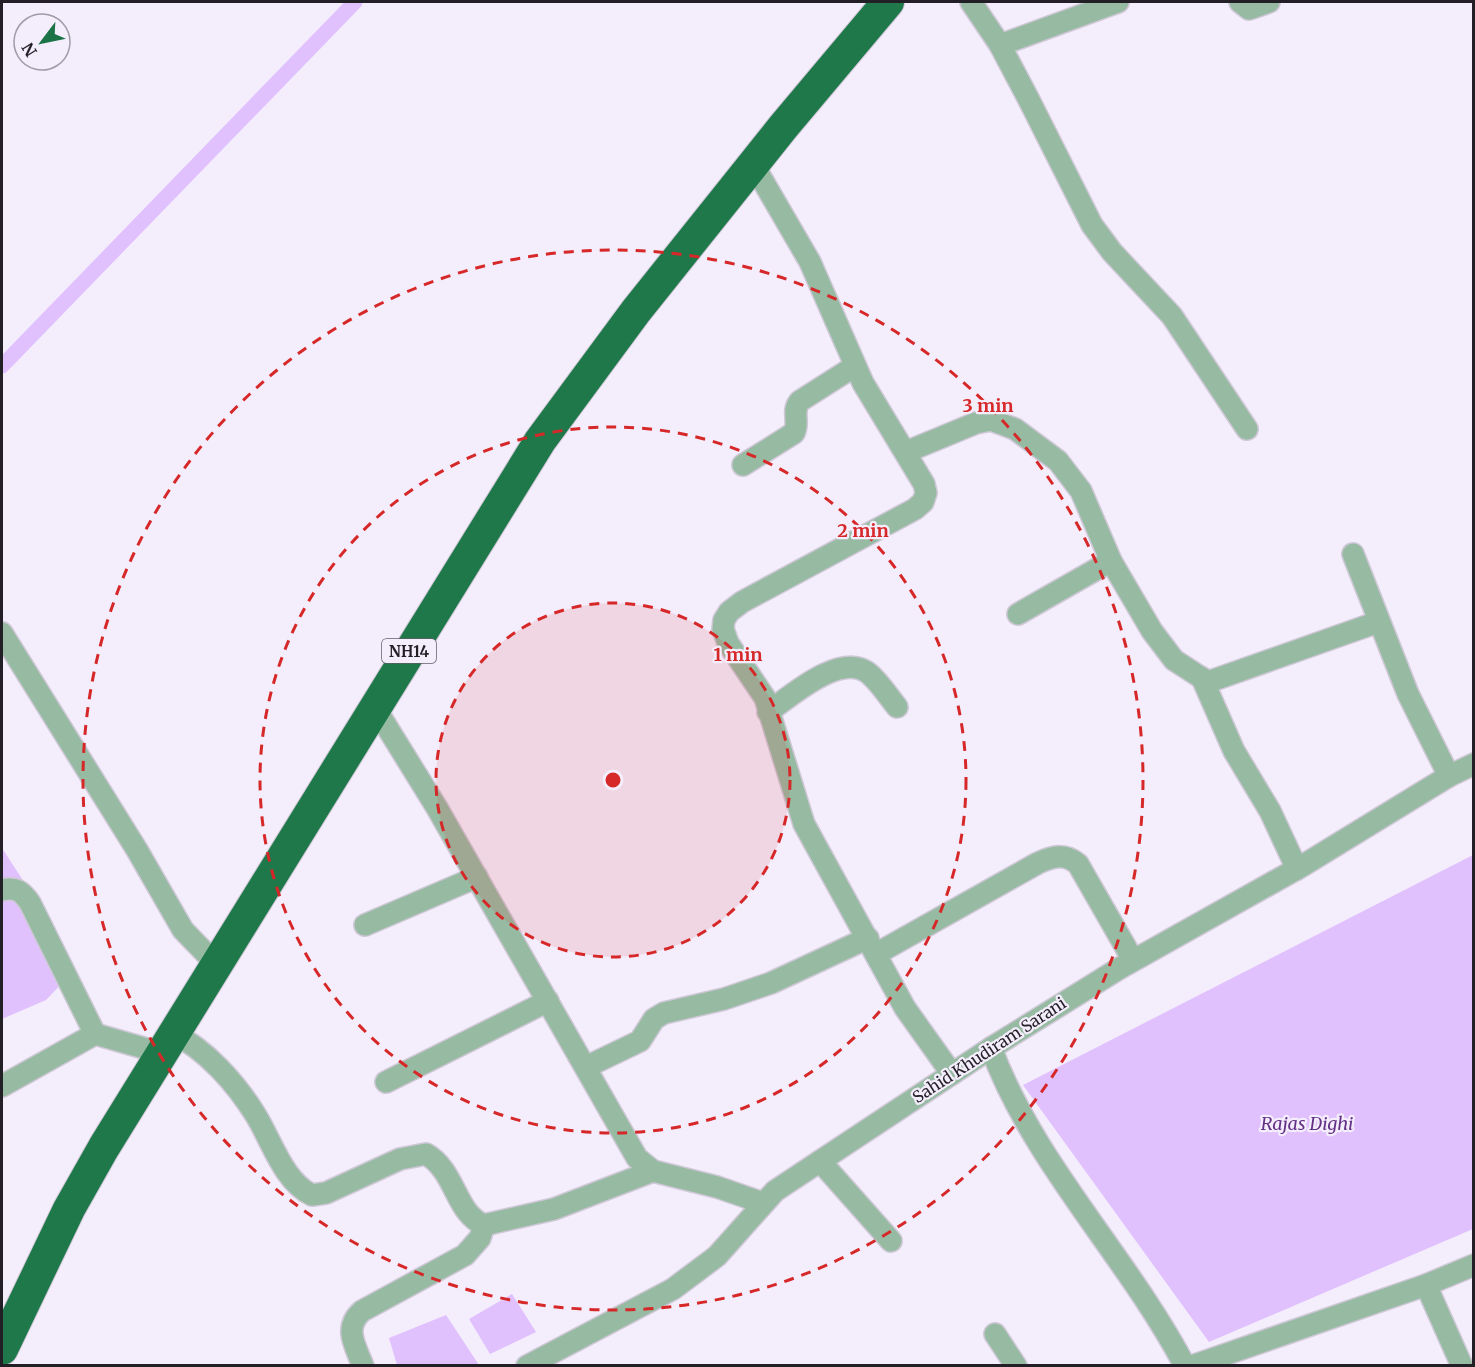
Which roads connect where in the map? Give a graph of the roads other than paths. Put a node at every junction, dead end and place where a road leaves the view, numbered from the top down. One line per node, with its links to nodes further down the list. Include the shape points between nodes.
1 (888, 2): 7 (highway, NH14)
2 (971, 2): 6 (street)
3 (1118, 2): 6 (street)
4 (1240, 2): 5 (street, via 1249,9)
5 (1269, 2)
6 (999, 45): 9 (street, via 1092,225 1172,316)
7 (753, 164): 8 (street, via 810,262); 18 (highway, NH14, via 621,329 547,432)
8 (855, 366): 10 (street); 11 (street, via 800,401 795,409 794,433)
9 (1247, 429)
10 (906, 452): 13 (street, via 976,423 1000,422 1015,429 1071,475); 20 (street, via 924,484 923,502 742,602 724,620 728,643 759,688)
11 (743, 465)
12 (1353, 554): 15 (street)
13 (1111, 561): 14 (street); 17 (street, via 1167,653)
14 (1018, 614)
15 (1378, 622): 17 (street, via 1208,682); 22 (street)
16 (2, 633): 29 (street, via 183,930)
17 (1202, 678): 23 (street, via 1234,751 1270,811)
18 (374, 706): 24 (street); 29 (highway, NH14)
19 (897, 707): 20 (street, via 868,673 856,667 843,667 826,673)
20 (768, 712): 27 (street, via 804,824)
21 (1473, 764): 22 (street, Sahid Khudiram Sarani)
22 (1449, 776): 23 (street, Sahid Khudiram Sarani)
23 (1297, 869): 28 (street, Sahid Khudiram Sarani)
24 (477, 877): 26 (street); 30 (street)
25 (2, 890): 31 (street, via 13,888 30,903)
26 (364, 925)
27 (872, 946): 28 (street, via 1059,856 1072,858 1078,864); 34 (street, via 724,999 664,1013 654,1019 640,1041); 35 (street, via 905,1008)
28 (1133, 960): 33 (street, Sahid Khudiram Sarani)
29 (216, 964): 32 (highway, NH14)
30 (548, 1001): 34 (street); 36 (street)
31 (94, 1034): 32 (street); 37 (street)
32 (167, 1043): 41 (street, via 193,1043 207,1056 244,1099 295,1185 304,1191 312,1195 326,1193 400,1158 426,1154 443,1166 467,1211 474,1221); 46 (highway, NH14, via 69,1209)
33 (991, 1048): 35 (street, Sahid Khudiram Sarani); 50 (street, via 1030,1126)
34 (586, 1067): 39 (street, via 637,1158)
35 (952, 1074): 38 (street, Sahid Khudiram Sarani)
36 (386, 1082)
37 (2, 1086)
38 (820, 1161): 40 (street, Sahid Khudiram Sarani); 42 (street)
39 (653, 1171): 40 (street); 41 (street, via 554,1209)
40 (763, 1203): 48 (street, Sahid Khudiram Sarani, via 717,1256 673,1289)
41 (484, 1225): 47 (street, via 480,1238 465,1255 353,1319 352,1340)
42 (891, 1241)
43 (1473, 1265): 44 (street)
44 (1426, 1285): 51 (street); 52 (street)
45 (995, 1334): 49 (street)
46 (2, 1349)
47 (363, 1365)
48 (527, 1365)
49 (1016, 1365)
50 (1185, 1365)
51 (1192, 1365)
52 (1462, 1365)

